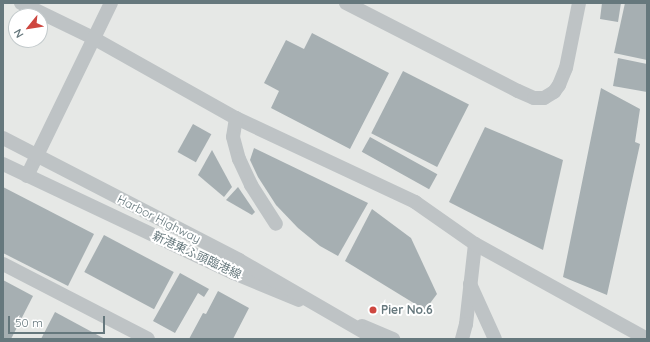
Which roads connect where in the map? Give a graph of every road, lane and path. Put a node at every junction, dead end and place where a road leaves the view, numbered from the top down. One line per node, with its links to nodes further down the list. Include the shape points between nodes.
1 (21, 3): 5 (street)
2 (111, 3): 5 (street)
3 (346, 3): 4 (street, via 534,98 544,98 554,92 559,85 566,68)
4 (579, 3)
5 (95, 39): 6 (street); 10 (street)
6 (236, 118): 11 (street, via 233,137 239,159 251,185); 12 (street, via 398,193)
7 (3, 138): 17 (street, Harbor Highway, bridge, via 239,260)
8 (3, 146): 16 (street, Harbor Highway, via 240,268)
9 (3, 164): 10 (street, 新港東ふ頭臨港線)
10 (27, 176): 18 (street, 新港東ふ頭臨港線, via 234,273)
11 (276, 224)
12 (474, 244): 14 (street); 21 (street)
13 (3, 264): 15 (street)
14 (470, 284): 19 (street); 20 (street)
15 (148, 339)
16 (361, 339)
17 (376, 339)
18 (393, 339)
19 (462, 339)
20 (495, 339)
21 (647, 339)

